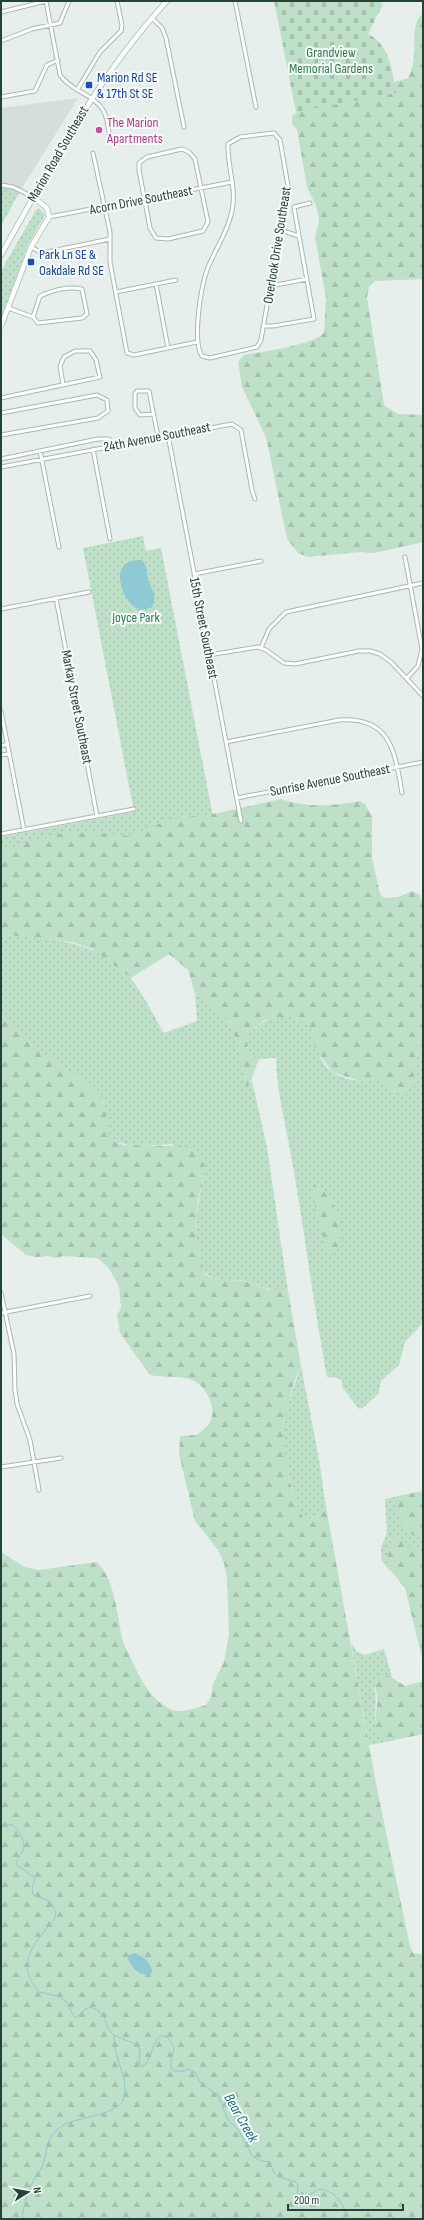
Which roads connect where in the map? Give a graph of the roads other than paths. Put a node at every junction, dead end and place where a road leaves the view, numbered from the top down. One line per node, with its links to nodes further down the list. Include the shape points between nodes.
1 (46, 1): 6 (street); 8 (street)
2 (69, 1): 8 (street, via 61,23)
3 (118, 1): 11 (street, via 121,31 100,52)
4 (167, 1): 7 (main road, Marion Road Southeast)
5 (235, 1): 14 (street)
6 (1, 12)
7 (152, 18): 13 (main road, Marion Road Southeast); 15 (street, via 162,28 166,38)
8 (51, 26): 9 (street, via 28,30); 10 (street)
9 (1, 41)
10 (58, 60): 11 (street, via 63,79); 12 (street, via 47,65 35,91)
11 (77, 90): 13 (street)
12 (1, 97)
13 (91, 98): 16 (street, via 103,110); 21 (main road, Marion Road Southeast)
14 (256, 107)
15 (184, 127)
16 (110, 141)
17 (94, 152): 24 (street)
18 (232, 182): 20 (street, Acorn Drive Southeast); 26 (street, Overlook Drive Southeast, via 228,144 240,137 274,133 280,140 288,186); 40 (street, Overlook Drive Southeast, via 232,209 226,232 207,270 198,319)
19 (1, 185): 21 (street, via 11,186)
20 (202, 188): 22 (street, Acorn Drive Southeast); 22 (street, via 195,159 190,152 182,149 147,157 139,162); 22 (street, via 208,222 203,231 168,239 156,238 150,228)
21 (33, 197): 25 (main road, via 47,208); 30 (main road, Marion Road Southeast)
22 (145, 200): 24 (street, Acorn Drive Southeast)
23 (310, 203): 27 (street, via 294,207)
24 (105, 208): 25 (street, Acorn Drive Southeast); 28 (street)
25 (49, 217): 29 (main road)
26 (280, 230): 27 (street); 34 (street, Overlook Drive Southeast)
27 (299, 236): 31 (street)
28 (110, 239): 29 (street, via 42,253); 35 (street, via 110,262)
29 (31, 247): 36 (main road)
30 (1, 255)
31 (307, 279): 34 (street); 39 (street, via 314,319)
32 (176, 280): 33 (street)
33 (156, 284): 35 (street); 41 (street)
34 (271, 286): 39 (street, Overlook Drive Southeast)
35 (116, 292): 41 (street, via 127,352 134,355)
36 (8, 308): 37 (street); 38 (main road)
37 (33, 317): 37 (street, via 40,296 50,291 72,287 82,289 87,314 82,318 38,324)
38 (1, 326)
39 (264, 326): 40 (street, Overlook Drive Southeast, via 257,348 210,358 202,356)
40 (197, 342): 41 (street)
41 (168, 348)
42 (63, 384): 42 (street, via 60,366 64,357 75,351 90,351 96,360 100,377); 43 (street)
43 (1, 398)
44 (1, 413): 46 (street, via 97,394 107,400 108,411 98,418)
45 (154, 414): 45 (street, via 140,415 135,408 137,391 149,391); 48 (street)
46 (1, 435)
47 (168, 435): 48 (street, 24th Avenue Southeast); 55 (street, 24th Avenue Southeast, via 225,424 237,426 241,430); 60 (street, 15th Street Southeast)
48 (158, 436): 49 (street, 24th Avenue Southeast)
49 (113, 445): 50 (street, 24th Avenue Southeast); 51 (street, via 112,441 104,438)
50 (93, 449): 53 (street, 24th Avenue Southeast); 56 (street)
51 (40, 451): 52 (street); 53 (street)
52 (1, 459)
53 (41, 459): 54 (street, 24th Avenue Southeast); 57 (street)
54 (1, 467)
55 (256, 499)
56 (110, 539)
57 (59, 547)
58 (405, 557): 62 (street)
59 (261, 561): 60 (street)
60 (194, 574): 67 (street, 15th Street Southeast)
61 (423, 583): 62 (street)
62 (410, 586): 66 (street, via 286,612 270,628); 68 (street, via 422,649 420,662)
63 (89, 592): 64 (street)
64 (56, 598): 65 (street); 81 (street, Markay Street Southeast)
65 (1, 609)
66 (261, 648): 67 (street, via 247,647); 68 (street, via 288,664 359,651 375,652 391,662)
67 (209, 655): 71 (street, 15th Street Southeast)
68 (407, 678): 69 (street)
69 (423, 696)
70 (1, 711): 72 (street)
71 (226, 742): 77 (street, via 354,719 368,723 387,737); 79 (street, 15th Street Southeast)
72 (8, 744): 73 (street); 74 (street)
73 (1, 746)
74 (10, 754): 75 (street); 83 (street)
75 (1, 755)
76 (423, 762): 77 (street, Sunrise Avenue Southeast)
77 (397, 767): 78 (street); 79 (street, Sunrise Avenue Southeast)
78 (402, 793)
79 (237, 798): 82 (street, 15th Street Southeast)
80 (134, 809): 81 (street)
81 (98, 816): 83 (street)
82 (241, 821)
83 (24, 830): 84 (street)
84 (1, 834)
85 (1, 1293): 87 (street)
86 (90, 1296): 87 (street)
87 (3, 1312): 89 (street, via 14,1354 17,1404 30,1440)
88 (61, 1458): 89 (street)
89 (34, 1463): 90 (street); 91 (street)
90 (1, 1467)
91 (40, 1490)

